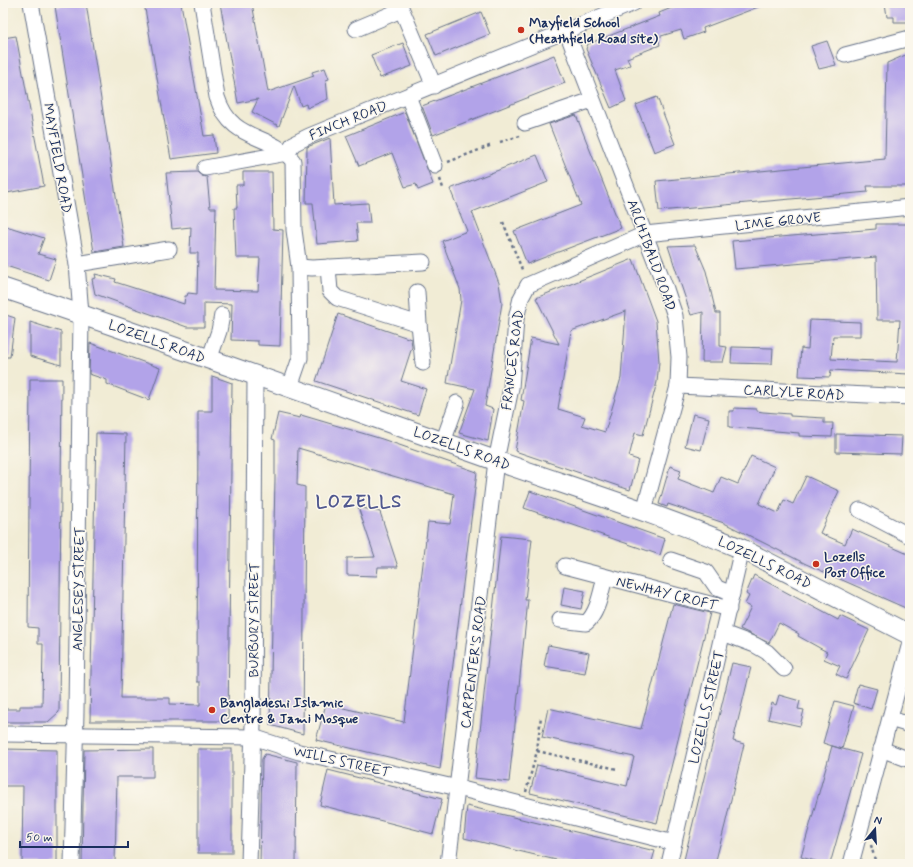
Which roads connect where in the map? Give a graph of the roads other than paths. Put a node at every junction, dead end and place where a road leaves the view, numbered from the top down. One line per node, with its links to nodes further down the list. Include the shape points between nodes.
1 (31, 3): 20 (street, MAYFIELD ROAD)
2 (202, 3): 13 (street, via 221,111 230,122 250,136)
3 (634, 3): 6 (street, FINCH ROAD)
4 (400, 7): 5 (street); 9 (street)
5 (356, 29)
6 (566, 30): 9 (street, FINCH ROAD); 11 (street, ARCHIBALD ROAD)
7 (910, 38): 8 (street)
8 (845, 56)
9 (434, 86): 10 (street, FINCH ROAD)
10 (408, 96): 13 (street, FINCH ROAD, via 309,136 293,144); 14 (street)
11 (592, 100): 12 (street); 17 (street, ARCHIBALD ROAD)
12 (525, 123)
13 (287, 153): 15 (street); 21 (street, via 293,161 294,230)
14 (435, 166)
15 (205, 168)
16 (910, 208): 17 (street, LIME GROVE)
17 (645, 234): 32 (street, ARCHIBALD ROAD, via 675,316 679,357); 36 (street, FRANCES ROAD, via 528,286 520,298 511,388)
18 (169, 249): 20 (street)
19 (423, 262): 22 (street)
20 (77, 264): 25 (street, MAYFIELD ROAD)
21 (299, 266): 22 (street); 31 (street, via 300,358)
22 (328, 267): 27 (street, via 330,291 337,298)
23 (3, 288): 25 (main road, LOZELLS ROAD)
24 (417, 292): 27 (street)
25 (81, 314): 28 (main road, LOZELLS ROAD); 53 (street, ANGLESEY STREET)
26 (222, 315): 28 (street)
27 (419, 324): 29 (street)
28 (209, 360): 30 (main road, LOZELLS ROAD)
29 (423, 363)
30 (255, 376): 31 (main road, LOZELLS ROAD); 54 (street, BURBURY STREET)
31 (290, 386): 35 (main road, LOZELLS ROAD)
32 (678, 386): 33 (street, CARLYLE ROAD); 38 (street, ARCHIBALD ROAD)
33 (910, 397)
34 (457, 403): 35 (street)
35 (443, 442): 36 (main road, LOZELLS ROAD)
36 (496, 461): 38 (main road, LOZELLS ROAD); 57 (street, CARPENTER'S ROAD)
37 (860, 510): 39 (street)
38 (644, 511): 40 (main road, LOZELLS ROAD)
39 (910, 536)
40 (742, 549): 44 (street, LOZELLS STREET); 47 (main road, LOZELLS ROAD)
41 (671, 560): 44 (street, via 706,572)
42 (565, 566): 43 (street, NEWHAY CROFT)
43 (605, 577): 44 (street, NEWHAY CROFT); 45 (street, NEWHAY CROFT, via 595,612 586,623)
44 (730, 601): 46 (street, LOZELLS STREET)
45 (560, 620)
46 (723, 633): 49 (street, via 767,652); 58 (street, LOZELLS STREET)
47 (910, 635)
48 (910, 643): 50 (street)
49 (784, 669)
50 (890, 719): 51 (street); 55 (street)
51 (910, 725)
52 (3, 734): 53 (street, WILLS STREET)
53 (76, 734): 54 (street, WILLS STREET); 59 (street, ANGLESEY STREET)
54 (253, 737): 57 (street, WILLS STREET, via 299,752); 60 (street, BURBURY STREET)
55 (881, 750): 56 (street); 63 (street)
56 (910, 760)
57 (458, 788): 58 (street, WILLS STREET); 61 (street, CARPENTER'S ROAD)
58 (674, 843): 62 (street, LOZELLS STREET)
59 (72, 864)
60 (250, 864)
61 (448, 864)
62 (669, 864)
63 (851, 864)

